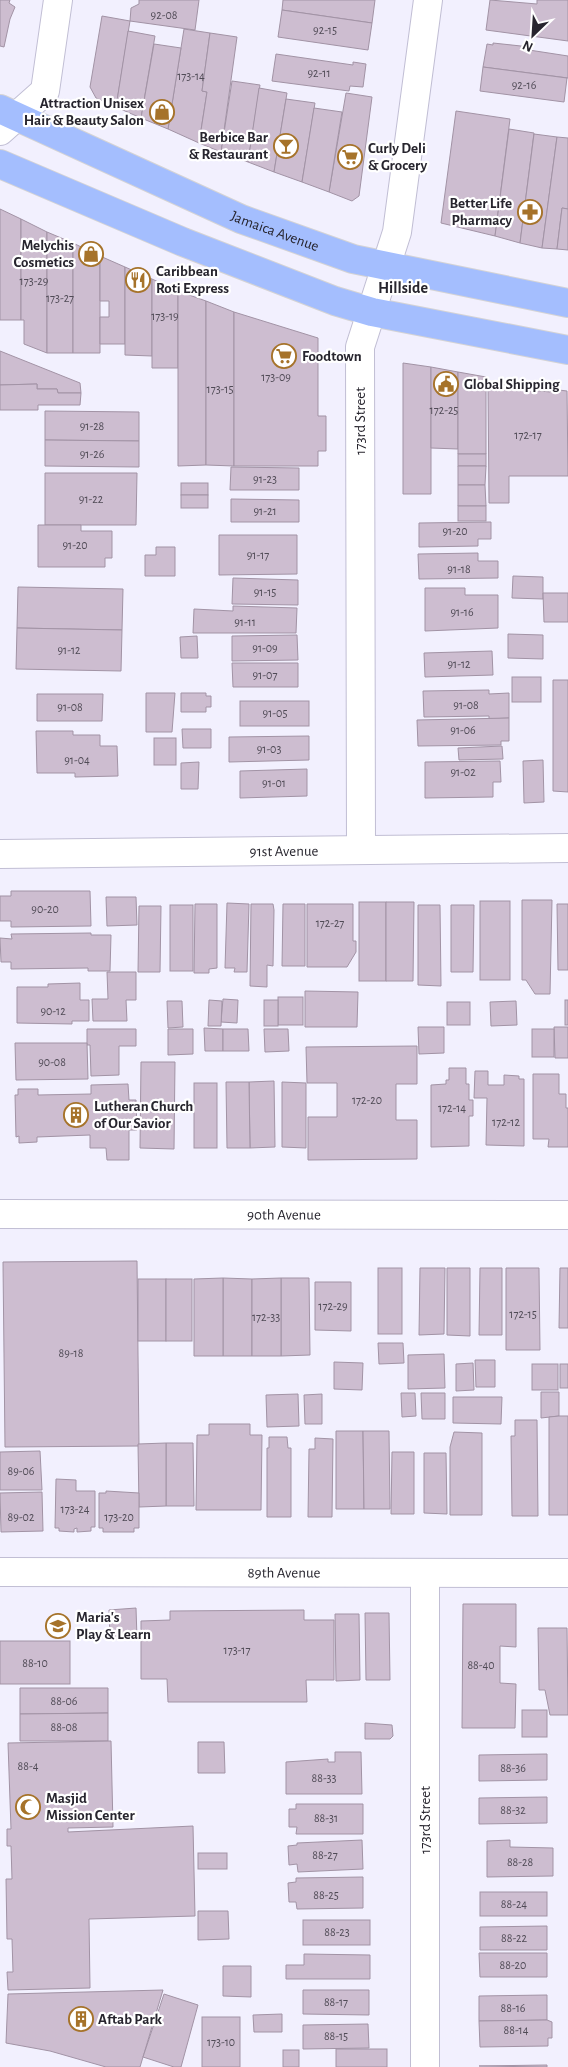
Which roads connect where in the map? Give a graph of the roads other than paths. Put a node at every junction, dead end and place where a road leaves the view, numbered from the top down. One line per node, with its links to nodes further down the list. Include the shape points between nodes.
1 (58, 0): 3 (street, via 45,91)
2 (428, 0): 5 (street, 173rd Street, via 397,232)
3 (5, 119): 5 (main road, Jamaica Avenue, via 241,219 353,259)
4 (0, 164): 7 (main road, via 260,272)
5 (386, 266): 6 (main road, Jamaica Avenue); 7 (street, 173rd Street)
6 (568, 303)
7 (372, 312): 8 (main road); 10 (street, 173rd Street, via 360,347)
8 (568, 350)
9 (568, 848): 10 (street, 91st Avenue)
10 (361, 849): 11 (street, 91st Avenue)
11 (0, 854)
12 (0, 1214): 13 (street, 90th Avenue)
13 (568, 1215)
14 (0, 1572): 16 (street, 89th Avenue)
15 (568, 1572): 16 (street, 89th Avenue)
16 (425, 1574): 17 (street, 173rd Street)
17 (425, 2067)

